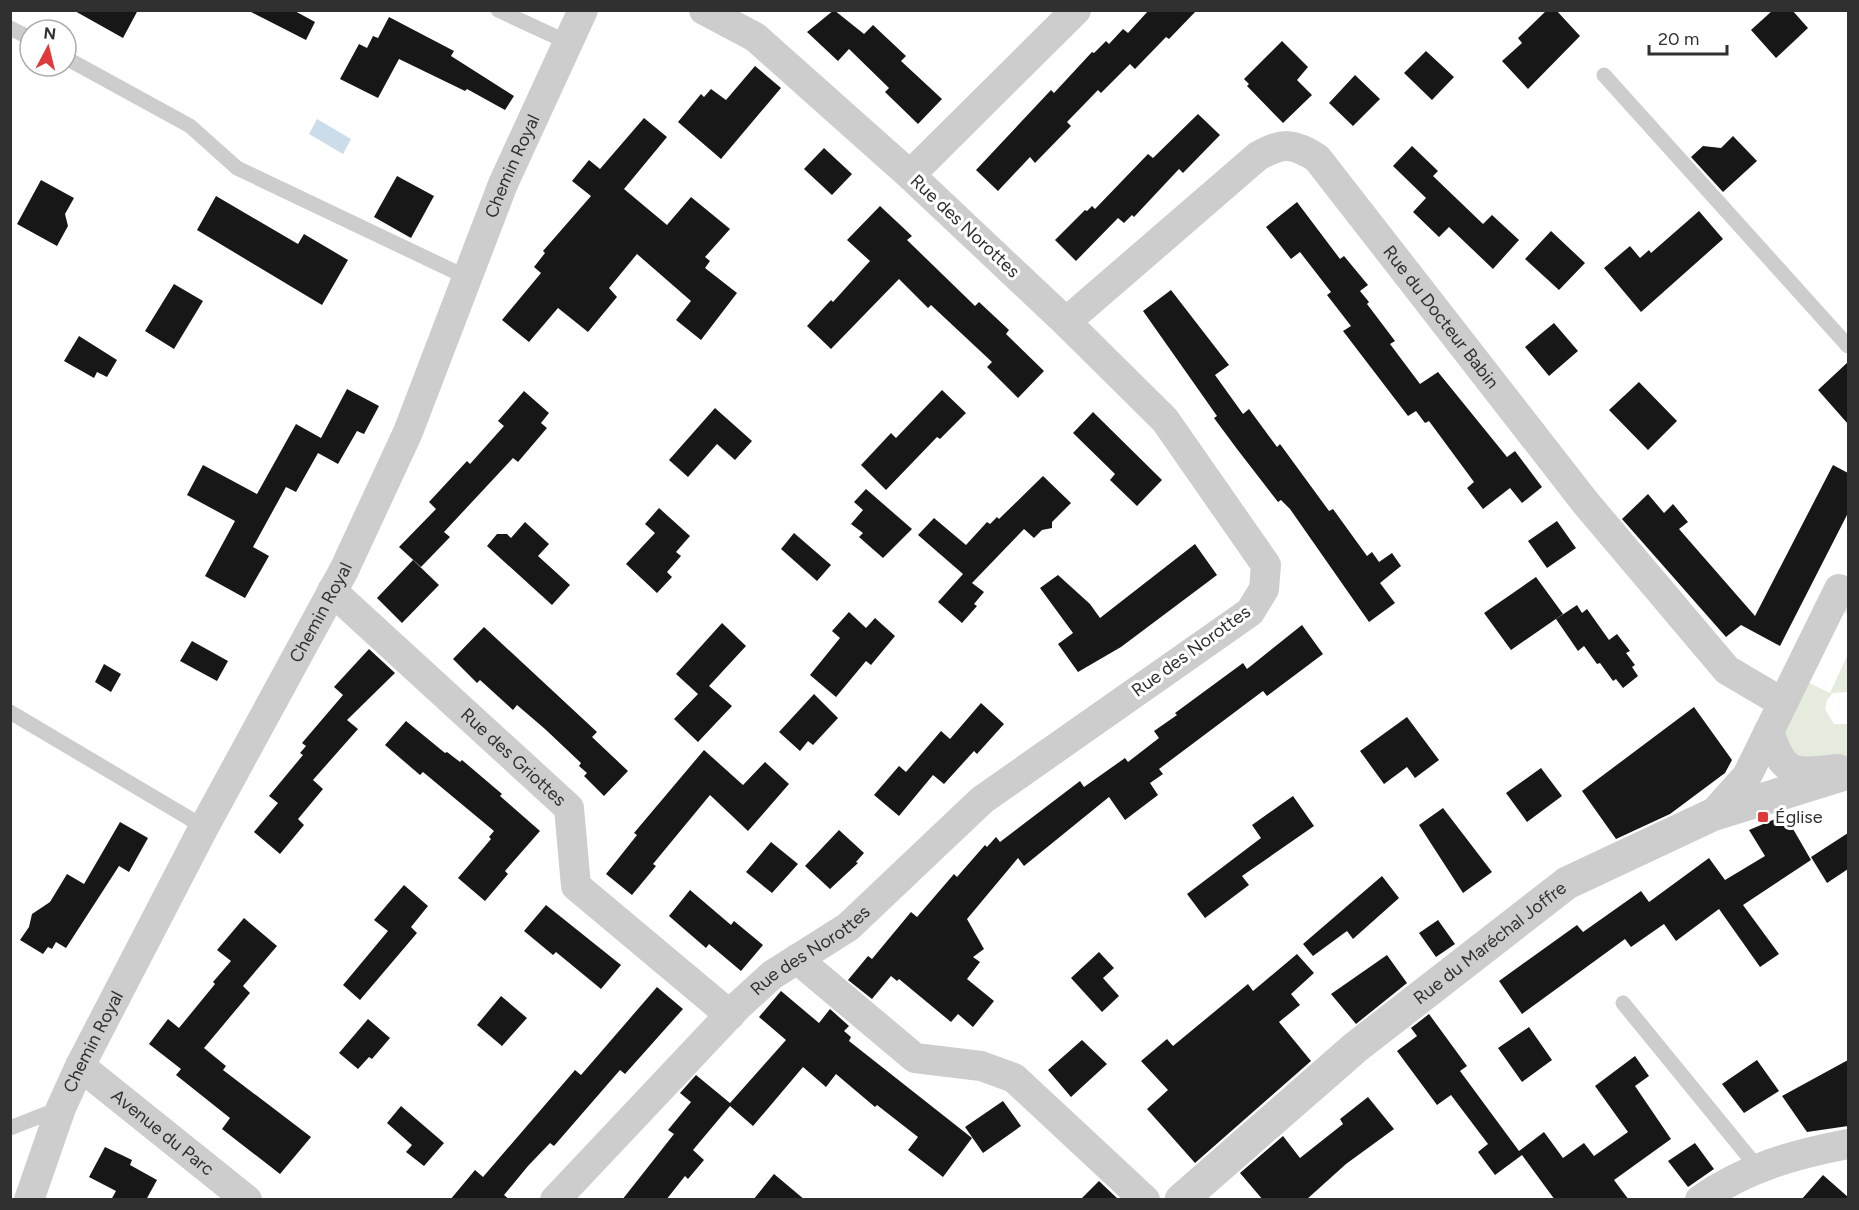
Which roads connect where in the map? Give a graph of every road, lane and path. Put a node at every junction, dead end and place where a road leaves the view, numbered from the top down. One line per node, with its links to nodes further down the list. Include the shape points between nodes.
1 (498, 10): 5 (lane)
2 (583, 10): 5 (street, Chemin Royal)
3 (704, 10): 8 (street, Rue des Norottes, via 755,37)
4 (1076, 10): 8 (street)
5 (567, 42): 9 (street, Chemin Royal)
6 (78, 65): 9 (lane, via 190,126 237,168)
7 (1604, 75): 11 (lane)
8 (909, 175): 10 (street, Rue des Norottes)
9 (466, 277): 13 (street, Chemin Royal, via 408,432)
10 (1066, 321): 14 (street, Rue du Docteur Babin, via 1258,156 1278,145 1298,147 1317,158 1585,502 1727,670); 20 (street, Rue des Norottes, via 1165,420 1266,565 1264,589 1250,612 982,800 848,927)
11 (1848, 346)
12 (1839, 589): 14 (street)
13 (332, 591): 19 (street, Chemin Royal); 22 (street, Rue des Griottes, via 569,808 576,886)
14 (1783, 703): 16 (street)
15 (10, 712): 19 (lane)
16 (1769, 731): 17 (street, via 1777,755 1792,771); 18 (street, via 1747,776)
17 (1848, 770): 18 (street, Rue du Maréchal Joffre)
18 (1712, 815): 32 (street, Rue du Maréchal Joffre, via 1567,883 1356,1047)
19 (204, 827): 23 (street, Chemin Royal)
20 (797, 959): 22 (street, Rue des Norottes, via 772,975); 31 (street, via 915,1058 981,1066 1014,1077)
21 (1623, 1003): 27 (lane)
22 (730, 1015): 30 (street, Rue des Norottes)
23 (80, 1066): 24 (street, Chemin Royal); 29 (street, Avenue du Parc)
24 (61, 1108): 25 (lane); 28 (street, Chemin Royal)
25 (10, 1128)
26 (1848, 1144): 27 (street)
27 (1757, 1167): 33 (street)
28 (29, 1200)
29 (247, 1200)
30 (555, 1200)
31 (1145, 1200)
32 (1180, 1200)
33 (1700, 1200)

